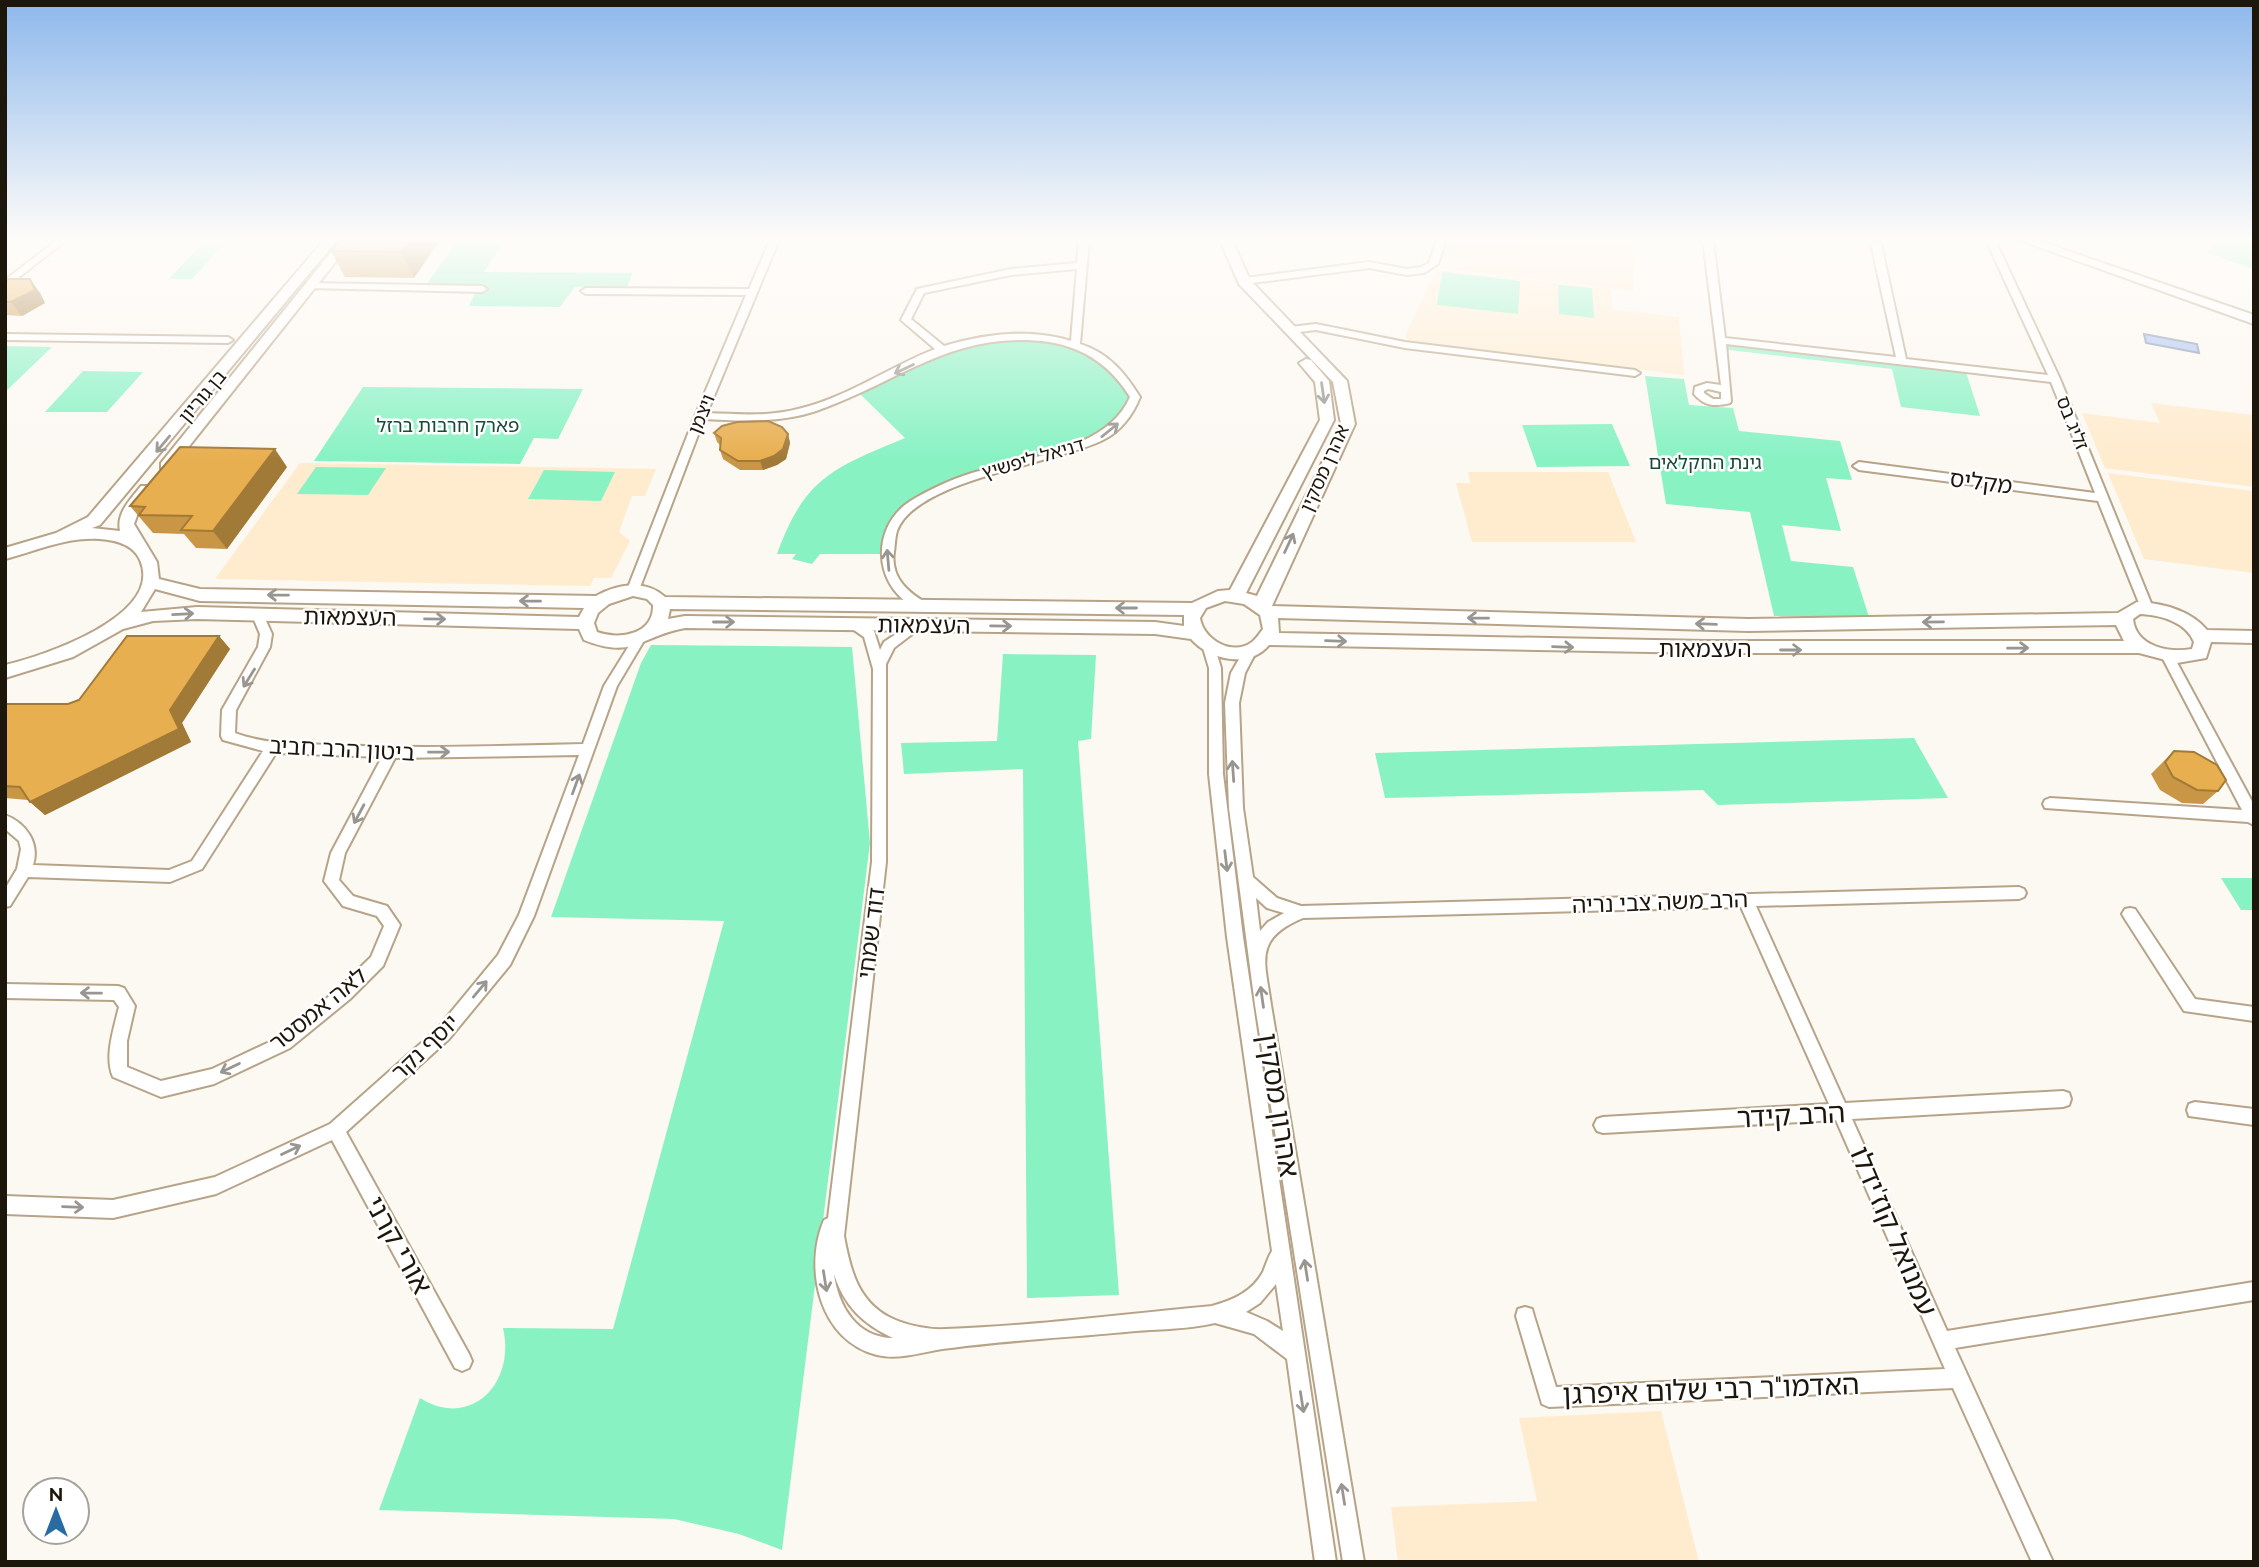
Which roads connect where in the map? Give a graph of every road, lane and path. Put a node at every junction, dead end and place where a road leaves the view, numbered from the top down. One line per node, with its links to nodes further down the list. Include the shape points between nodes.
1 (269, 313): 26 (main road, בן גוריון, one-way to 26, via 94,521)
2 (288, 313): 27 (street, בן גוריון, via 130,511 126,533)
3 (743, 313): 23 (street, ויצמן)
4 (909, 313): 18 (street, via 906,320)
5 (1078, 313): 17 (street)
6 (1259, 313): 31 (main road, אהרן מסקין, one-way to 31, via 1322,381 1327,420)
7 (1274, 313): 13 (main road, אהרן מסקין)
8 (1717, 313): 16 (street)
9 (1891, 313): 19 (street)
10 (2025, 313): 21 (street, זליג בס)
11 (2234, 313): 12 (main road)
12 (2254, 320)
13 (1290, 330): 20 (street, via 1316,327 1405,345); 37 (main road, אהרן מסקין, one-way to 13, via 1348,424 1340,381)
14 (5, 337): 15 (street)
15 (228, 340)
16 (1720, 340): 19 (street); 22 (street)
17 (1076, 343): 18 (street, דניאל ליפשיץ, via 982,340); 34 (street, דניאל ליפשיץ, one-way to 17, via 903,596 890,581 887,542 912,507 949,484 1100,438 1127,413 1135,397 1123,377 1109,362)
18 (942, 350): 23 (street, דניאל ליפשיץ, one-way to 23, via 810,410 771,417)
19 (1902, 362): 21 (street)
20 (1635, 373)
21 (2055, 379): 25 (street, זליג בס)
22 (1725, 389)
23 (700, 416): 30 (street, ויצמן)
24 (1859, 466): 25 (street, מקליס)
25 (2104, 498): 35 (street, זליג בס)
26 (62, 537): 27 (main road, via 120,537); 28 (main road)
27 (139, 546): 29 (main road, via 150,562)
28 (5, 554)
29 (150, 582): 32 (main road, העצמאות, one-way to 29, via 200,595); 42 (main road)
30 (633, 590): 32 (main road); 33 (main road, via 651,593)
31 (1236, 595): 36 (main road, via 1212,598); 37 (main road)
32 (598, 602): 40 (main road)
33 (662, 603): 34 (main road, העצמאות); 44 (main road, via 662,619)
34 (927, 608): 36 (main road, העצמאות, one-way to 34)
35 (2147, 608): 39 (main road, via 2129,611); 46 (main road, via 2174,614)
36 (1194, 609): 45 (main road)
37 (1265, 609): 39 (main road, העצמאות, one-way to 37, via 1748,625); 49 (main road, via 1272,630)
38 (258, 615): 40 (main road, העצמאות, one-way to 40); 42 (main road, העצמאות, one-way to 38, via 153,615); 56 (street, ביטון הרב חביב, one-way to 56, via 266,634 264,647 229,710 228,736)
39 (2124, 620): 50 (main road, via 2126,631)
40 (585, 623): 48 (main road, via 590,636 607,644)
41 (850, 623): 43 (main road, העצמאות); 44 (main road, העצמאות, one-way to 41, via 685,622); 55 (street, דוד שמחי, via 872,639)
42 (117, 625): 54 (main road, via 46,663)
43 (918, 625): 45 (main road, העצמאות, one-way to 45, via 1155,628); 55 (street, דוד שמחי, via 889,645)
44 (656, 627): 48 (main road)
45 (1192, 633): 51 (main road)
46 (2200, 636): 47 (main road); 53 (main road, via 2204,646 2200,653)
47 (2254, 637)
48 (639, 639): 57 (street, יוסף נקר, via 611,686)
49 (1268, 639): 50 (main road, העצמאות, one-way to 50, via 1670,649); 52 (main road)
50 (2143, 647): 53 (main road)
51 (1209, 648): 52 (main road, via 1234,653); 79 (street, אהרון מסקין, one-way to 79, via 1215,668 1213,739 1223,836)
52 (1251, 650): 63 (street, אהרון מסקין, one-way to 52, via 1233,775 1231,718 1238,673)
53 (2168, 657): 60 (street)
54 (6, 672)
55 (879, 675): 81 (street, דוד שמחי, via 878,876 839,1190 824,1264 828,1298 852,1333 878,1345)
56 (273, 747): 58 (street, ביטון הרב חביב); 62 (street, via 197,864 188,870 170,876)
57 (589, 749): 58 (street, ביטון הרב חביב, one-way to 57); 77 (street, יוסף נקר, one-way to 57, via 443,1034 504,960 526,916)
58 (391, 753): 70 (street, לאה אמסטר, one-way to 70, via 338,853 331,881 348,901 382,911 393,925 377,961 284,1042 214,1076 161,1089 119,1072 119,1041 127,1006 118,993)
59 (2050, 804): 60 (street)
60 (2253, 817)
61 (5, 821): 62 (street, via 20,829 28,845)
62 (27, 871): 66 (street)
63 (1247, 881): 67 (street, הרב משה צבי נריה, via 1272,903); 69 (street, אהרון מסקין)
64 (2020, 893): 65 (street, הרב משה צבי נריה)
65 (1745, 899): 67 (street, הרב משה צבי נריה); 74 (street, עמנואל קוז'ידלו)
66 (5, 901)
67 (1301, 912): 69 (street, הרב משה צבי נריה, via 1270,929)
68 (2130, 914): 71 (street, via 2190,1006)
69 (1257, 955): 88 (street, אהרון מסקין, one-way to 69)
70 (5, 991)
71 (2254, 1014)
72 (2063, 1099): 74 (street, הרב קידר)
73 (2195, 1110): 75 (street)
74 (1843, 1113): 76 (street, הרב קידר); 83 (street, עמנואל קוז'ידלו)
75 (2254, 1117)
76 (1603, 1125)
77 (336, 1129): 78 (street, יוסף נקר, one-way to 77, via 113,1209 216,1185); 85 (street, אורי קרני)
78 (5, 1205)
79 (1279, 1251): 81 (street, דוד שמחי, via 1263,1290 1239,1308); 84 (street, אהרון מסקין)
80 (2254, 1291): 83 (street)
81 (1212, 1315): 84 (street, דוד שמחי, via 1264,1327)
82 (1525, 1316): 86 (street, האדמו"ר רבי שלום איפרגן, via 1549,1397)
83 (1941, 1341): 86 (street, עמנואל קוז'ידלו)
84 (1294, 1353): 87 (street, אהרון מסקין, one-way to 87)
85 (462, 1361)
86 (1957, 1378): 89 (street, עמנואל קוז'ידלו)
87 (1326, 1562)
88 (1354, 1562)
89 (2043, 1562)

